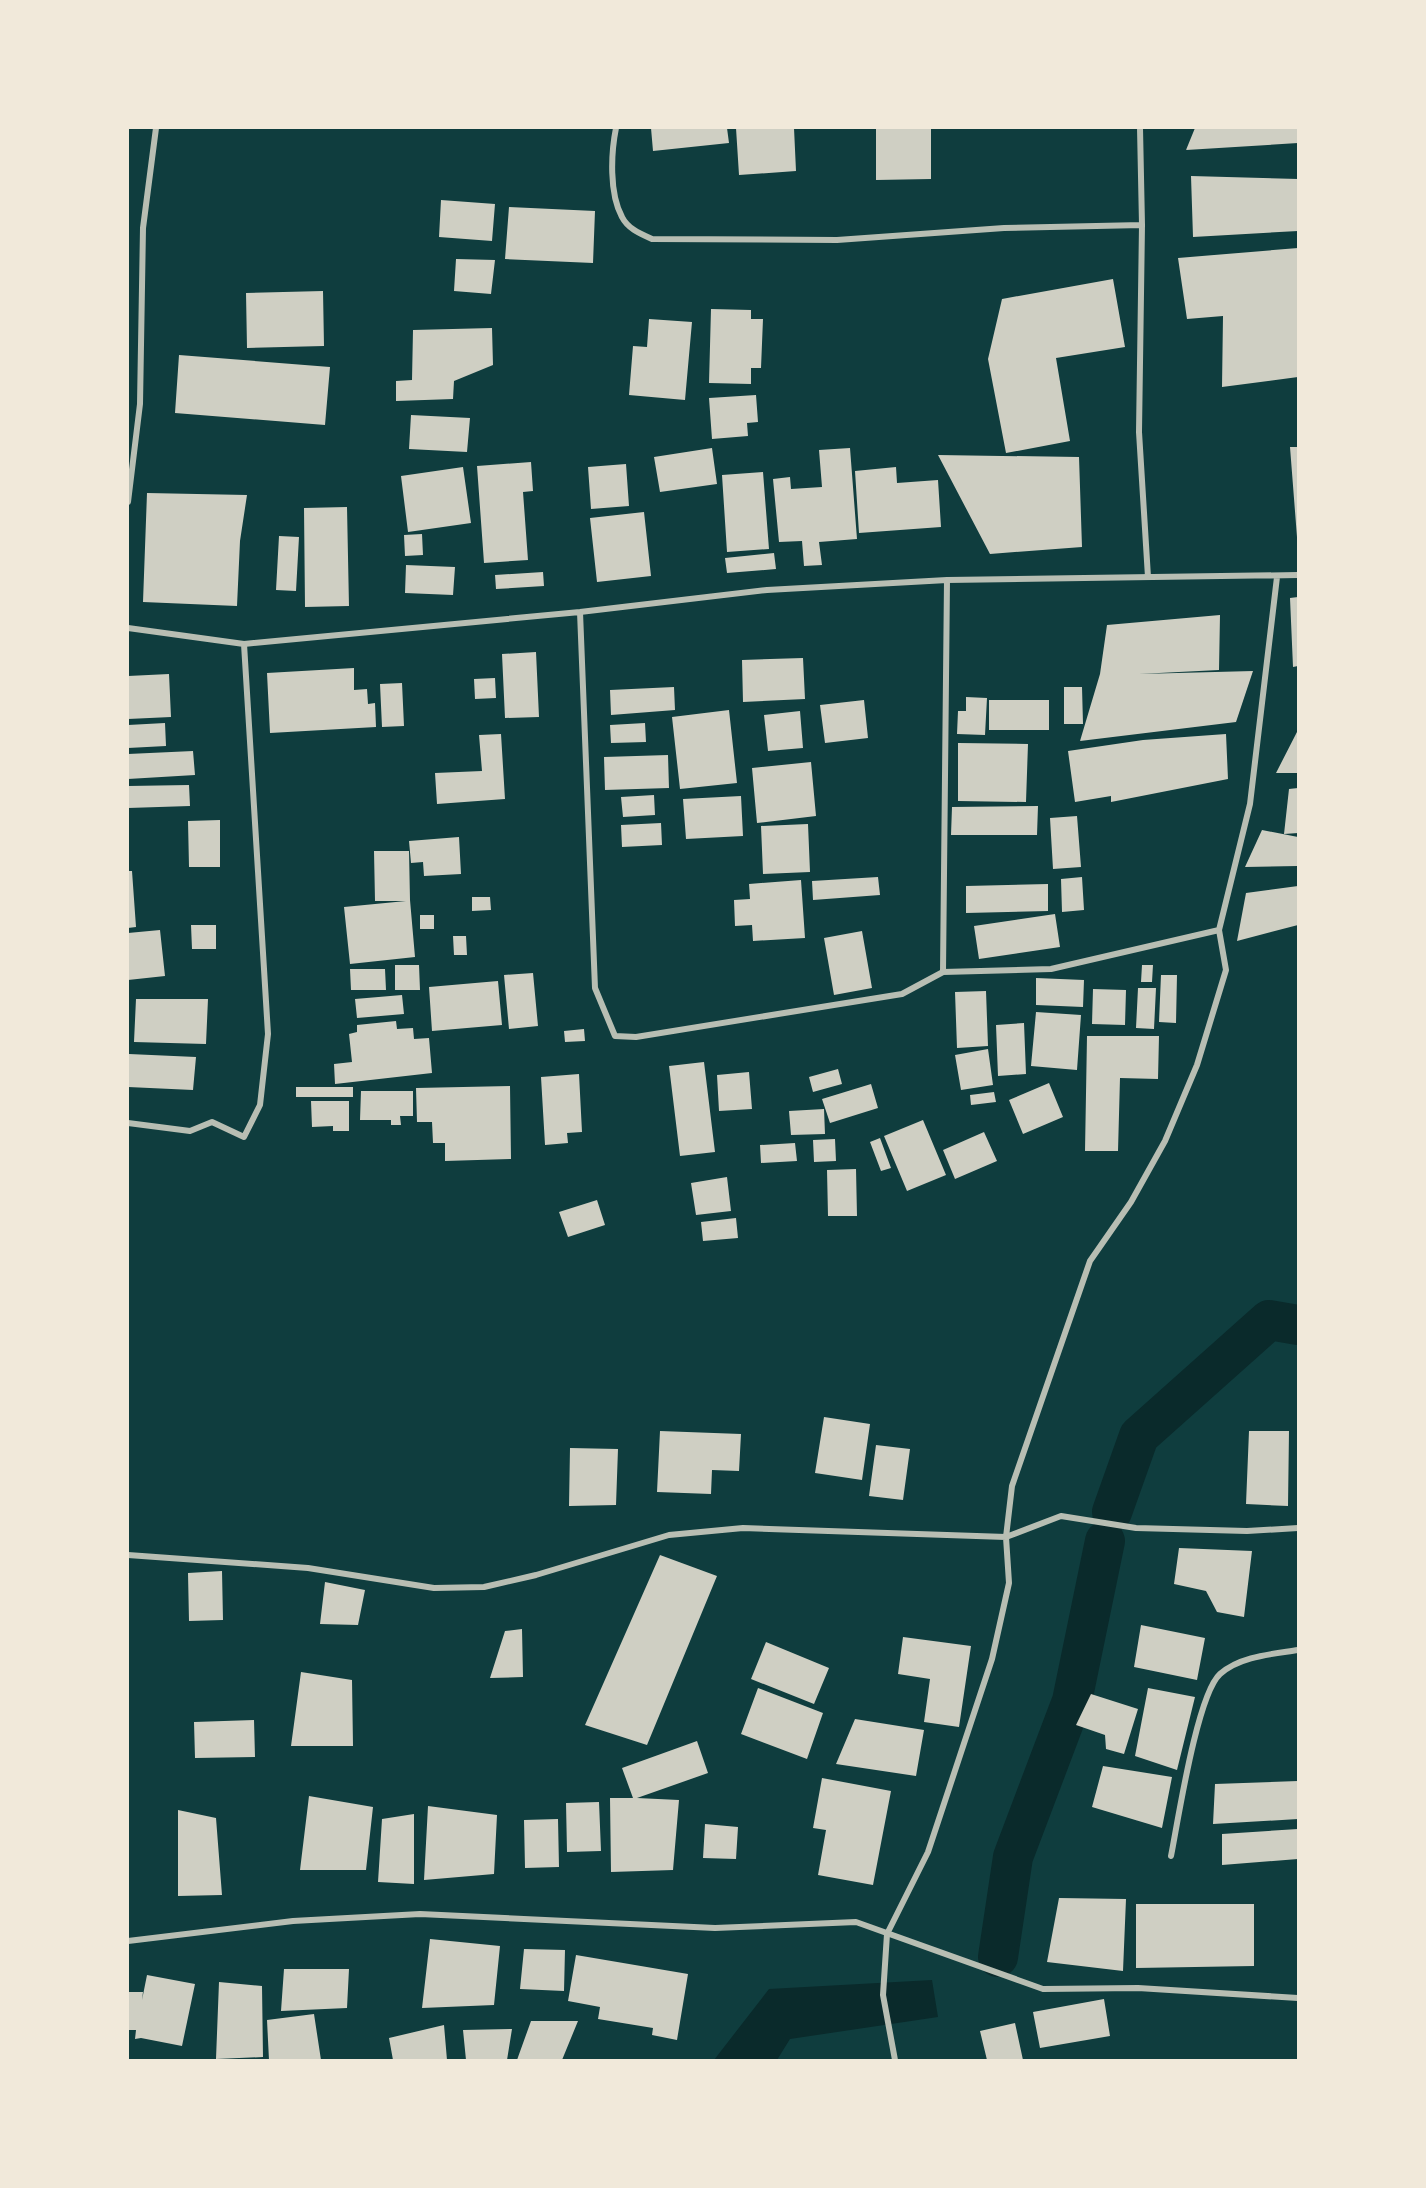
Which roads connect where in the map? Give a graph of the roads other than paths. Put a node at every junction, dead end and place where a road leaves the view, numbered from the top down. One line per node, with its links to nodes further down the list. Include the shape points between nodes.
1 (156, 128): 5 (street, via 143,228 140,404)
2 (616, 128): 4 (street, via 614,190 622,217 633,230 652,239 837,240 1004,228)
3 (1140, 128): 4 (street)
4 (1142, 225): 7 (street, via 1139,432)
5 (128, 502)
6 (1299, 575): 8 (street)
7 (1148, 577): 8 (street); 9 (street)
8 (1277, 577): 13 (street, via 1250,804)
9 (946, 579): 10 (street, via 767,590); 14 (street)
10 (580, 612): 12 (street); 14 (street, via 595,988 615,1036 636,1037 902,994)
11 (128, 628): 12 (street)
12 (244, 644): 15 (street, via 268,1034 260,1105 244,1137 212,1122 190,1131)
13 (1219, 930): 14 (street, via 1051,969); 17 (street, via 1226,970 1197,1065 1165,1141 1131,1202 1090,1261 1012,1486)
14 (943, 972)
15 (128, 1123)
16 (1299, 1528): 17 (street, via 1136,1528 1061,1516)
17 (1006, 1537): 18 (street, via 743,1528 669,1535 483,1587 434,1588 308,1568); 21 (street, via 1010,1583 992,1659 928,1852)
18 (128, 1555)
19 (1299, 1650): 20 (street, via 1238,1664 1219,1675 1206,1695)
20 (1171, 1856)
21 (887, 1934): 22 (street, via 856,1922 714,1928 420,1914 293,1921); 23 (street, via 1043,1989 1138,1988); 24 (street, via 883,1995)
22 (128, 1941)
23 (1299, 1998)
24 (895, 2061)

